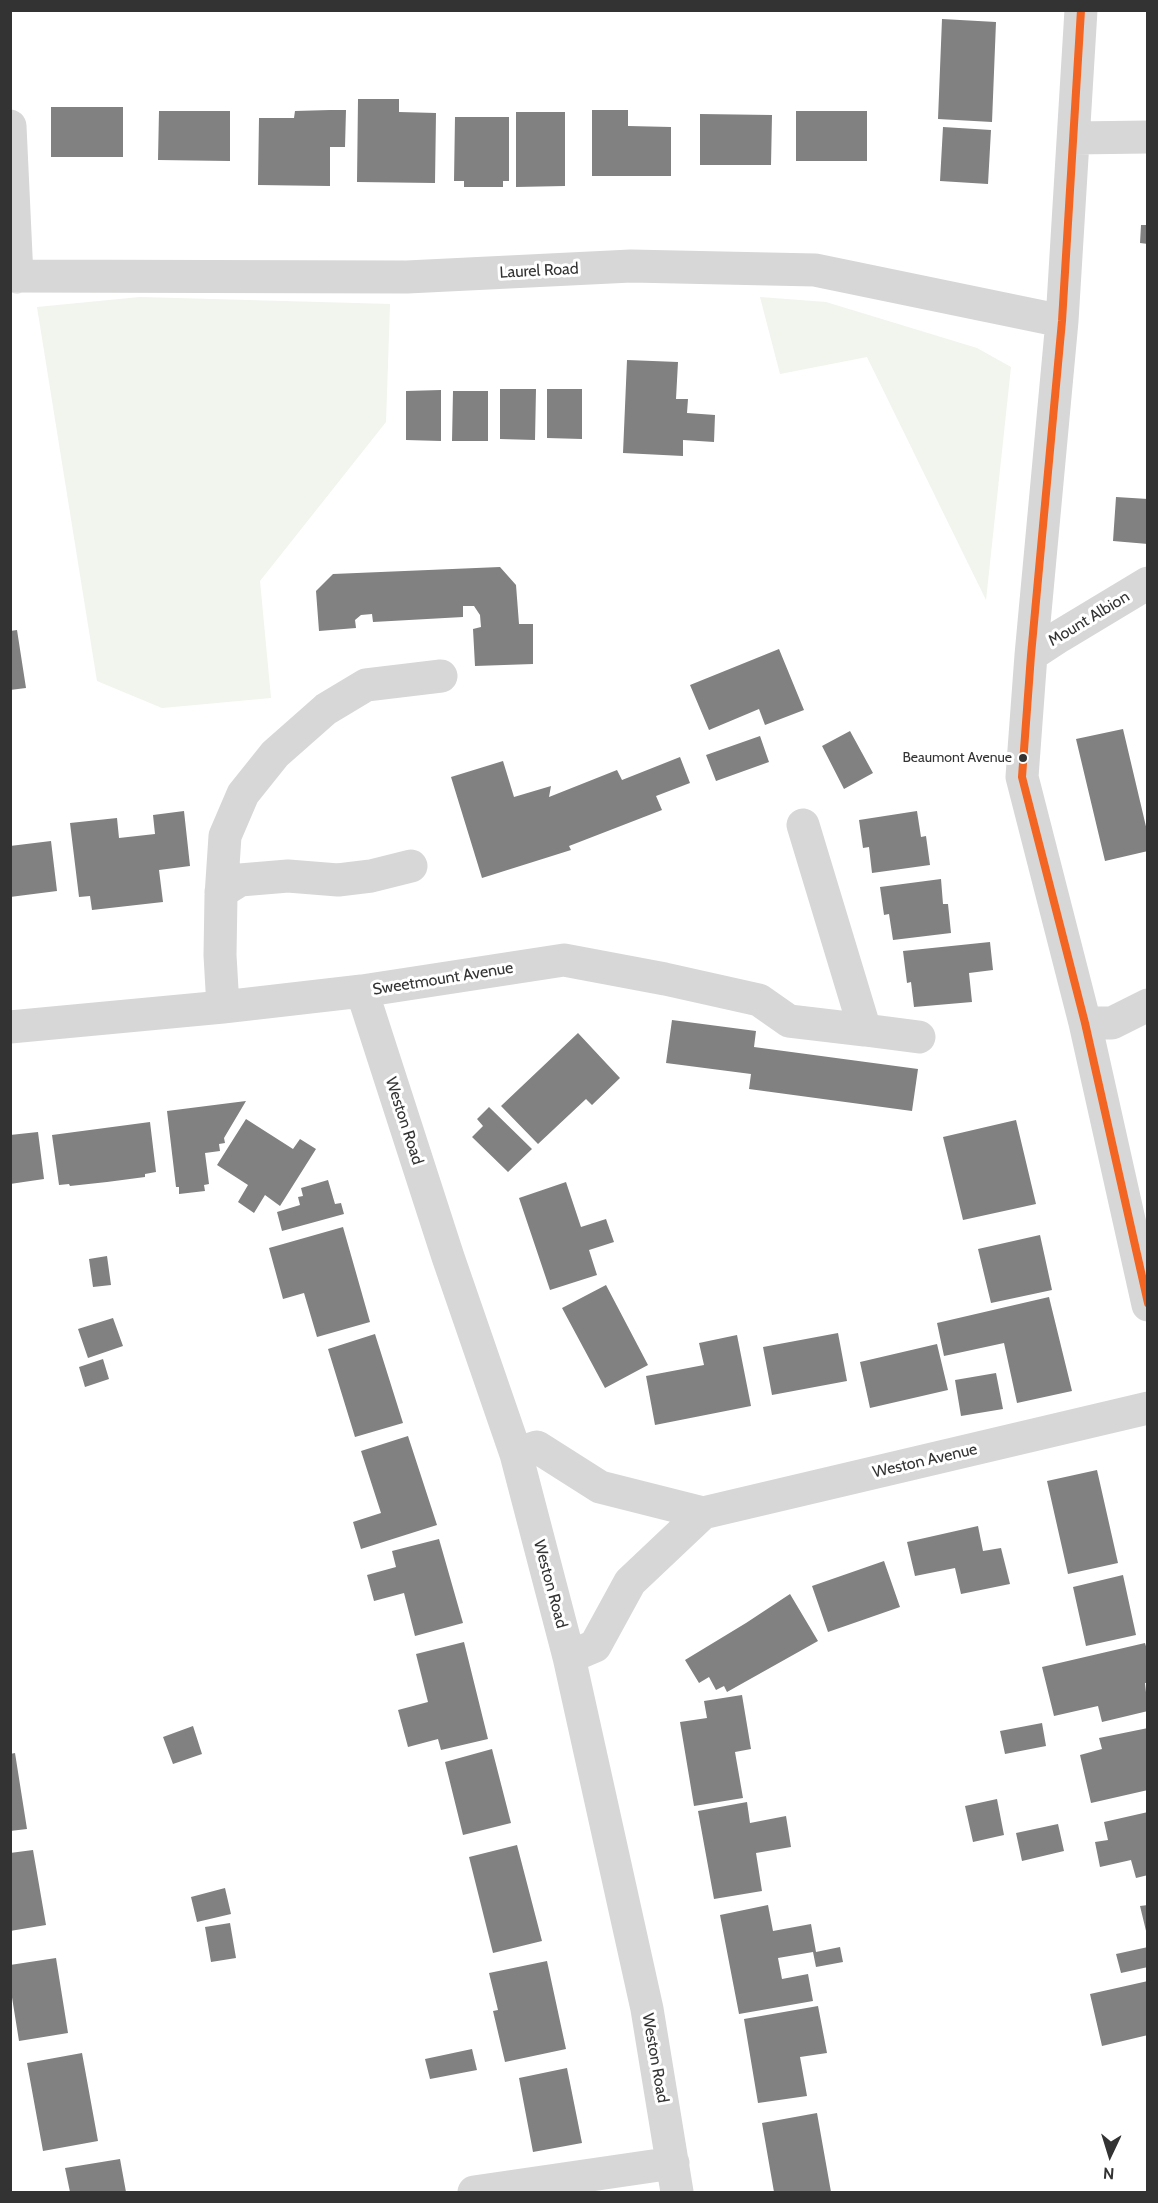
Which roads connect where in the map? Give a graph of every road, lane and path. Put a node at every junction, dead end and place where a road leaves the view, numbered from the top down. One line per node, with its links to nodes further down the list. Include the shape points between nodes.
1 (1081, 10): 4 (street)
2 (10, 126): 5 (street)
3 (1148, 137): 4 (street)
4 (1074, 138): 6 (street)
5 (14, 277): 6 (street, Laurel Road, via 407,277 631,266 815,270)
6 (1062, 321): 8 (street)
7 (1148, 583): 8 (street, Mount Albion)
8 (1031, 655): 16 (street, via 1022,777)
9 (441, 676): 12 (street, via 366,684 326,709 275,754 243,794 225,836)
10 (803, 825): 18 (street)
11 (411, 866): 12 (street, via 338,880 288,876 240,879)
12 (221, 892): 15 (street)
13 (362, 991): 15 (street, Sweetmount Avenue); 18 (street, Sweetmount Avenue, via 564,960 759,1000 789,1021); 23 (street, Weston Road)
14 (1148, 1005): 16 (street, via 1112,1023)
15 (223, 1007): 17 (street, Sweetmount Avenue)
16 (1085, 1023): 20 (street)
17 (10, 1027)
18 (865, 1030): 19 (street, Sweetmount Avenue)
19 (919, 1037)
20 (1142, 1254): 21 (street)
21 (1148, 1305)
22 (1148, 1408): 24 (street, Weston Avenue)
23 (516, 1454): 24 (street, Weston Avenue, via 537,1447 600,1487); 25 (street, Weston Road)
24 (703, 1513): 25 (street, via 630,1582 596,1646)
25 (569, 1657): 26 (street, Weston Road, via 647,2009)
26 (675, 2178): 27 (street)
27 (474, 2193)

